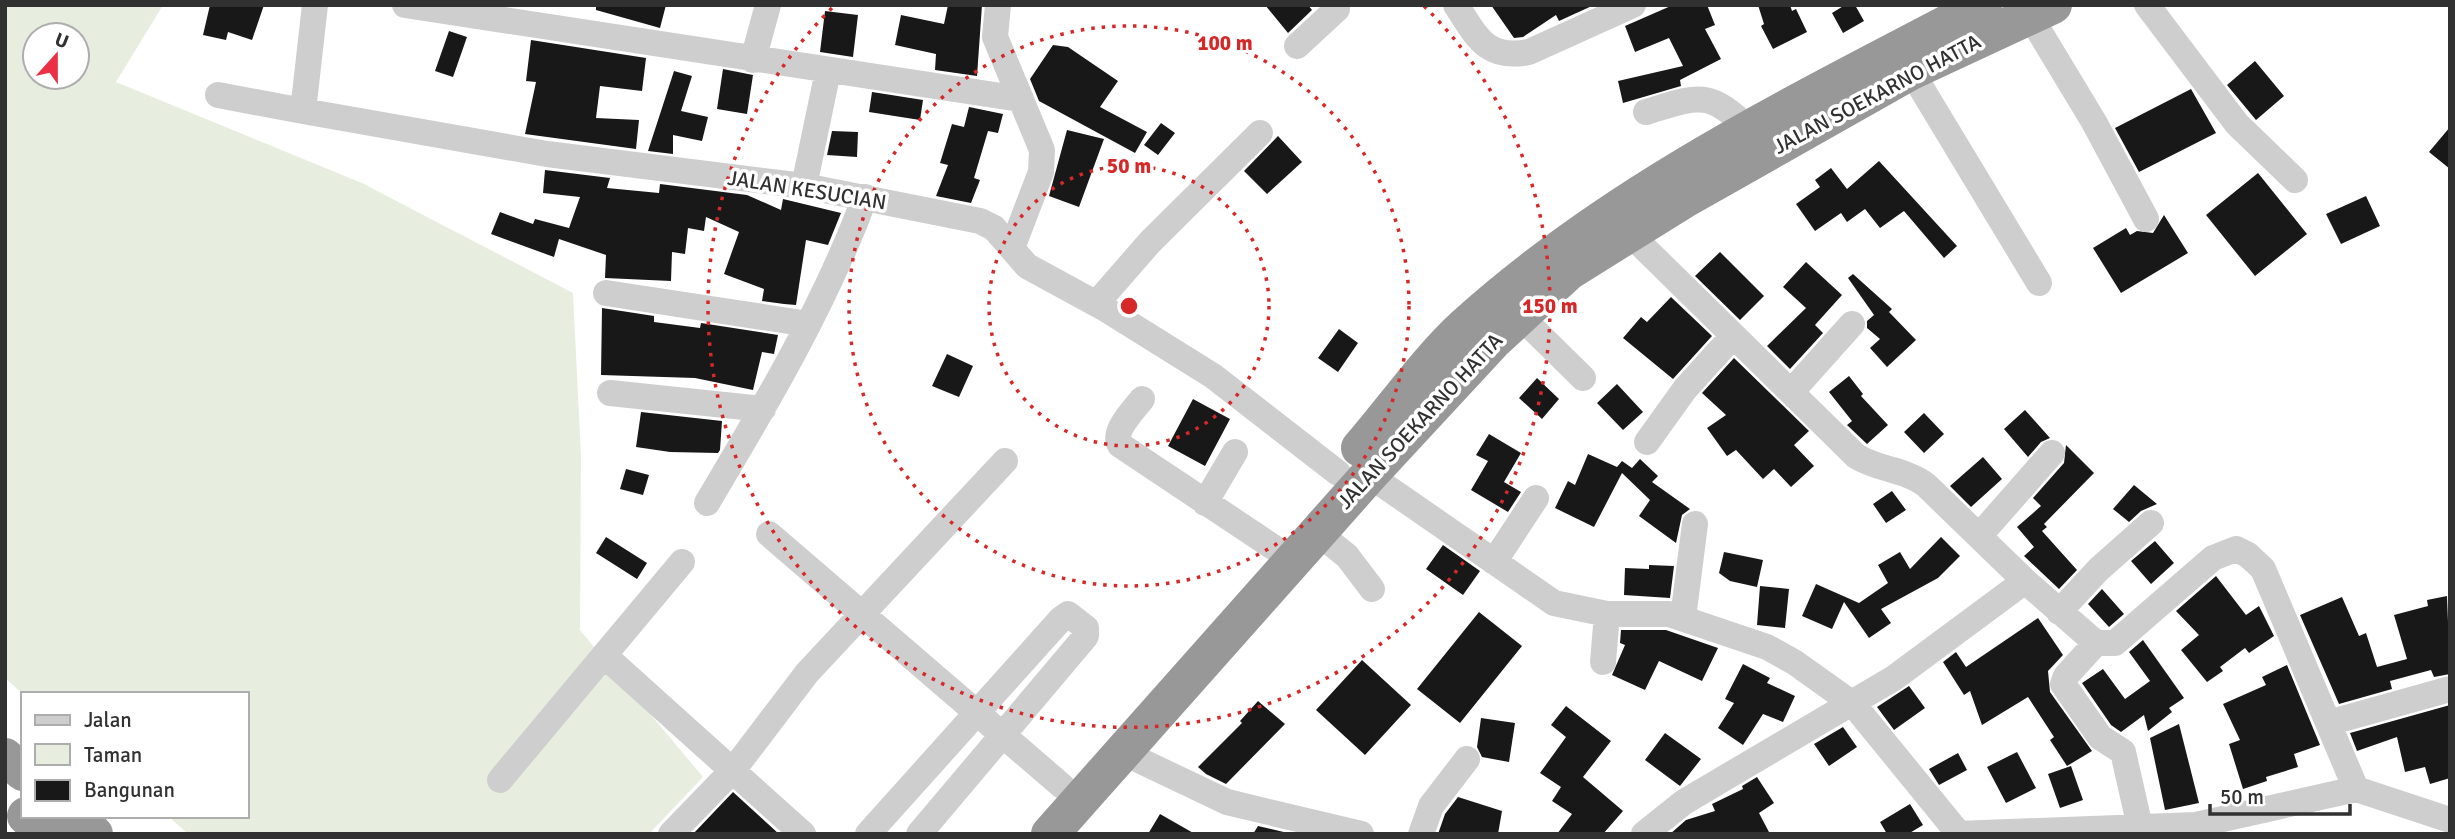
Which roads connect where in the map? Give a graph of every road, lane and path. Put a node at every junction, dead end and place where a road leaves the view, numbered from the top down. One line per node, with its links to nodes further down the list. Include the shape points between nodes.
1 (315, 5): 18 (street)
2 (405, 5): 11 (street)
3 (768, 5): 13 (street)
4 (998, 5): 17 (street, via 995,37)
5 (1457, 5): 6 (street, via 1479,41 1510,55 1529,52)
6 (1633, 5)
7 (2147, 5): 22 (street, via 2237,124)
8 (1338, 6): 12 (street)
9 (1981, 6): 20 (highway, JALAN SOEKARNO HATTA)
10 (2041, 11): 15 (highway, JALAN SOEKARNO HATTA); 25 (street)
11 (547, 16): 13 (street)
12 (1297, 46)
13 (753, 60): 14 (street)
14 (828, 71): 17 (street); 23 (street)
15 (1911, 71): 26 (highway, JALAN SOEKARNO HATTA); 28 (street)
16 (218, 95): 18 (street, JALAN KESUCIAN)
17 (1021, 100): 27 (street, via 1042,150 1041,172)
18 (303, 111): 23 (street, JALAN KESUCIAN, via 547,155)
19 (1646, 112): 20 (street, via 1693,97 1705,99 1719,104)
20 (1750, 130): 44 (highway, JALAN SOEKARNO HATTA, via 1609,214 1549,256 1462,329)
21 (1259, 132): 30 (street)
22 (2295, 180)
23 (804, 186): 24 (street, JALAN KESUCIAN)
24 (865, 197): 27 (street, JALAN KESUCIAN, via 980,222 994,228); 32 (street, via 841,261)
25 (2146, 219)
26 (1630, 234): 31 (highway, JALAN SOEKARNO HATTA, via 1569,271); 34 (street)
27 (1012, 248): 30 (street, JALAN KESUCIAN, via 1044,278)
28 (2039, 283)
29 (606, 293): 32 (street)
30 (1096, 304): 44 (street, JALAN KESUCIAN, via 1213,376)
31 (1520, 316): 35 (street); 44 (highway, JALAN SOEKARNO HATTA)
32 (808, 324): 39 (street)
33 (1852, 324): 36 (street)
34 (1733, 336): 36 (street); 40 (street, via 1685,389)
35 (1583, 378)
36 (1792, 391): 52 (street, via 1856,456 1919,479)
37 (610, 393): 39 (street)
38 (1142, 399): 47 (street, via 1119,431 1120,445)
39 (764, 409): 46 (street)
40 (1647, 442)
41 (1235, 453): 47 (street)
42 (2052, 453): 52 (street)
43 (1005, 461): 59 (street)
44 (1353, 474): 50 (highway, JALAN SOEKARNO HATTA); 53 (highway, JALAN SOEKARNO HATTA); 55 (street, JALAN KESUCIAN)
45 (1536, 498): 55 (street)
46 (707, 503)
47 (1206, 503): 53 (street)
48 (2151, 523): 58 (street)
49 (1695, 524): 61 (street)
50 (1317, 533): 57 (street, via 1347,556); 70 (highway, JALAN SOEKARNO HATTA)
51 (769, 534): 59 (street)
52 (1980, 535): 56 (street)
53 (1273, 547): 76 (highway, JALAN SOEKARNO HATTA)
54 (682, 562): 63 (street)
55 (1494, 562): 60 (street, JALAN KESUCIAN, via 1554,603)
56 (2025, 581): 58 (street); 66 (street)
57 (1373, 589)
58 (2059, 612): 62 (street)
59 (862, 613): 67 (street); 73 (street, via 807,673)
60 (1607, 614): 61 (street, JALAN KESUCIAN, via 1658,612); 64 (street)
61 (1683, 618): 66 (street, JALAN KESUCIAN, via 1767,647)
62 (2096, 643): 68 (street, via 2115,643 2213,558 2241,551 2263,569); 83 (street, via 2063,684 2100,737 2123,751)
63 (606, 657): 73 (street); 75 (street)
64 (1603, 662)
65 (2450, 689): 68 (street)
66 (1853, 704): 84 (street, JALAN KESUCIAN); 95 (street, via 1684,802)
67 (978, 712): 69 (street); 69 (street, via 1061,619 1068,614 1075,618 1086,628 1086,636); 89 (street)
68 (2329, 723): 77 (street)
69 (1004, 734): 76 (street); 90 (street)
70 (1122, 752): 92 (highway, JALAN SOEKARNO HATTA); 93 (street, via 1227,802)
71 (5, 757): 74 (highway)
72 (1467, 760): 94 (street, via 1431,806)
73 (734, 769): 87 (street); 88 (street)
74 (21, 770)
75 (500, 780)
76 (1062, 786): 91 (highway, JALAN SOEKARNO HATTA)
77 (2356, 789): 82 (street); 83 (street, via 2196,825)
78 (5, 799): 79 (highway)
79 (21, 812)
80 (27, 818): 85 (highway)
81 (76, 818): 86 (highway)
82 (2450, 820)
83 (2140, 827): 84 (street)
84 (1958, 833)
85 (46, 834)
86 (94, 834)
87 (671, 834)
88 (803, 834)
89 (868, 834)
90 (919, 834)
91 (1022, 834)
92 (1050, 834)
93 (1361, 834)
94 (1421, 834)
95 (1644, 834)

